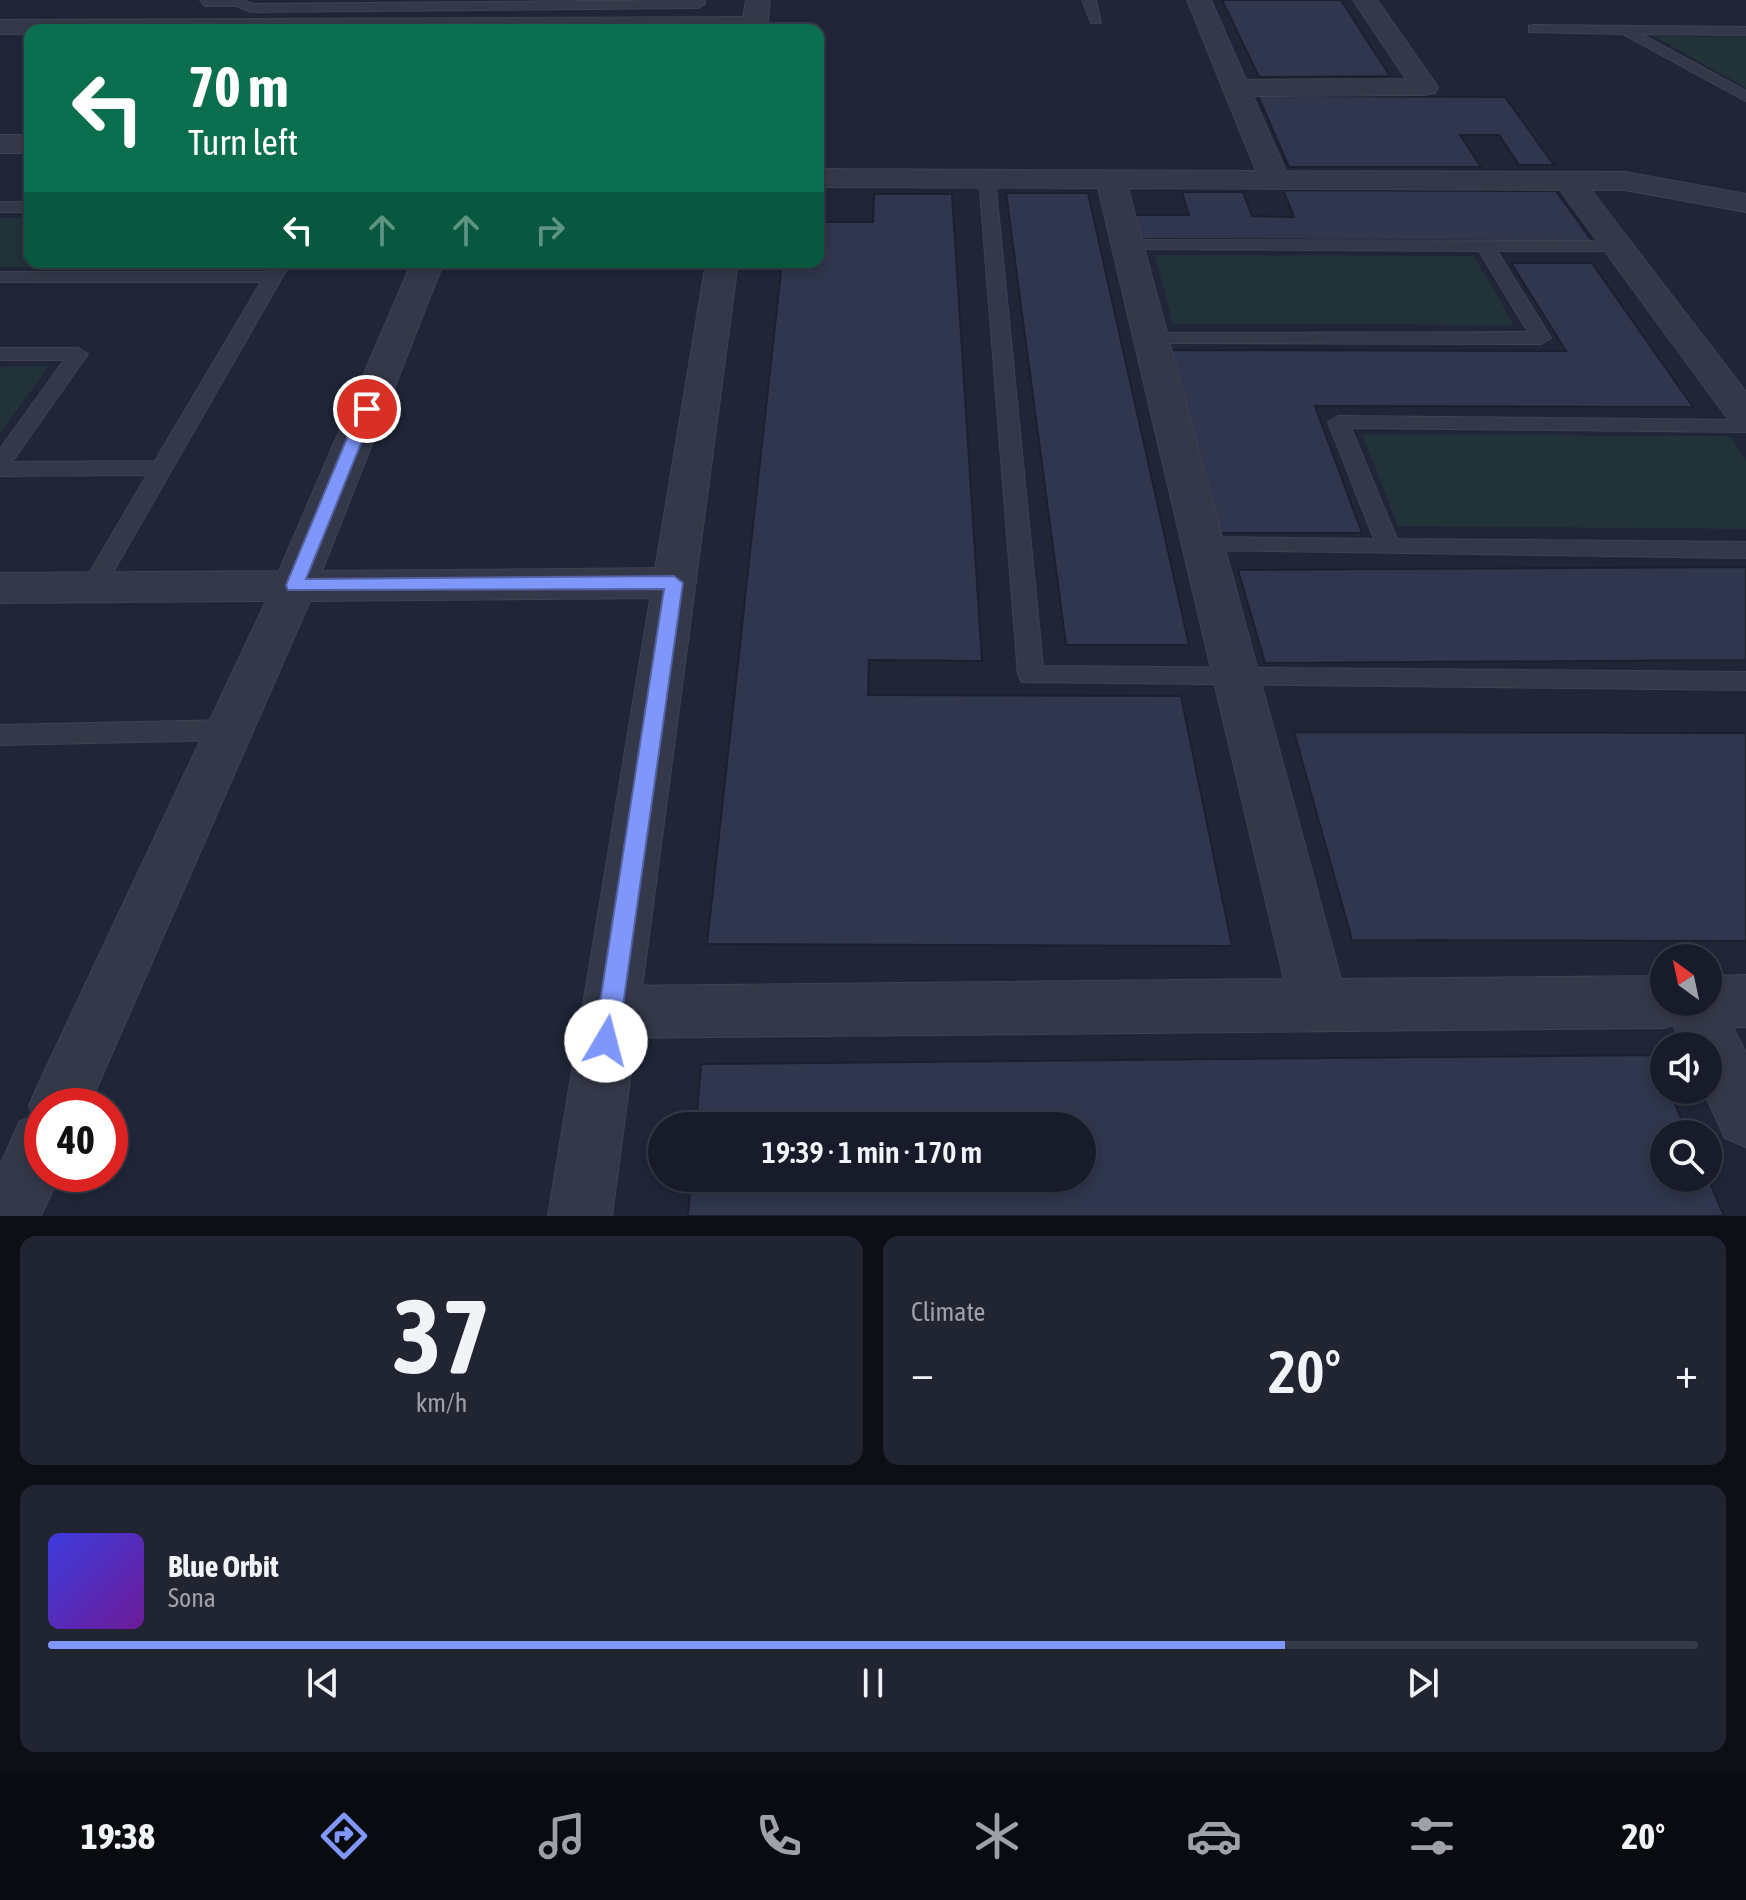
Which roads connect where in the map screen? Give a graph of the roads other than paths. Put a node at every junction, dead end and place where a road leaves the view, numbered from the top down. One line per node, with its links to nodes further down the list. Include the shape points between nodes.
1 (698, 0): 5 (lane, via 267,8)
2 (1089, 0): 7 (lane)
3 (1199, 0): 15 (street)
4 (1365, 0): 15 (street, via 1425,87)
5 (206, 1): 8 (lane)
6 (756, 18): 9 (street)
7 (1096, 20)
8 (186, 24)
9 (617, 24)
10 (0, 27): 11 (street)
11 (24, 27)
12 (1534, 29): 13 (lane)
13 (1625, 30): 14 (lane); 16 (lane)
14 (1746, 31)
15 (1237, 88): 22 (street)
16 (1746, 97)
17 (0, 144): 18 (street)
18 (24, 144)
19 (824, 178): 20 (street)
20 (987, 178): 21 (street); 47 (lane, via 1031,675)
21 (1111, 179): 22 (street); 27 (street)
22 (1275, 180): 23 (street)
23 (1569, 181): 24 (street, via 1625,181); 29 (street)
24 (1746, 203)
25 (0, 207): 26 (lane)
26 (24, 207)
27 (1127, 245): 28 (lane); 34 (street)
28 (1485, 246): 29 (lane); 34 (lane, via 1541,338)
29 (1617, 246): 36 (street)
30 (426, 268): 44 (street)
31 (721, 268): 43 (street)
32 (278, 269): 33 (lane); 39 (lane)
33 (0, 277)
34 (1151, 337): 40 (street)
35 (0, 354): 38 (lane, via 78,354)
36 (1746, 418)
37 (1746, 426): 41 (lane, via 1338,422)
38 (0, 467): 39 (lane)
39 (162, 468): 45 (lane)
40 (1203, 545): 41 (lane); 47 (street)
41 (1389, 548): 42 (lane)
42 (1746, 550)
43 (674, 583): 44 (street); 55 (street)
44 (295, 585): 45 (street); 49 (street)
45 (93, 587): 46 (street)
46 (0, 588)
47 (1236, 677): 48 (lane); 54 (street)
48 (1746, 681)
49 (230, 730): 50 (lane); 57 (street)
50 (0, 735)
51 (1746, 1001): 53 (street)
52 (1650, 1002): 54 (street)
53 (1722, 1002)
54 (1319, 1005): 55 (street)
55 (610, 1012): 61 (street)
56 (1698, 1016): 58 (street)
57 (67, 1088)
58 (1746, 1117)
59 (24, 1183): 60 (street)
60 (9, 1216)
61 (580, 1216)

